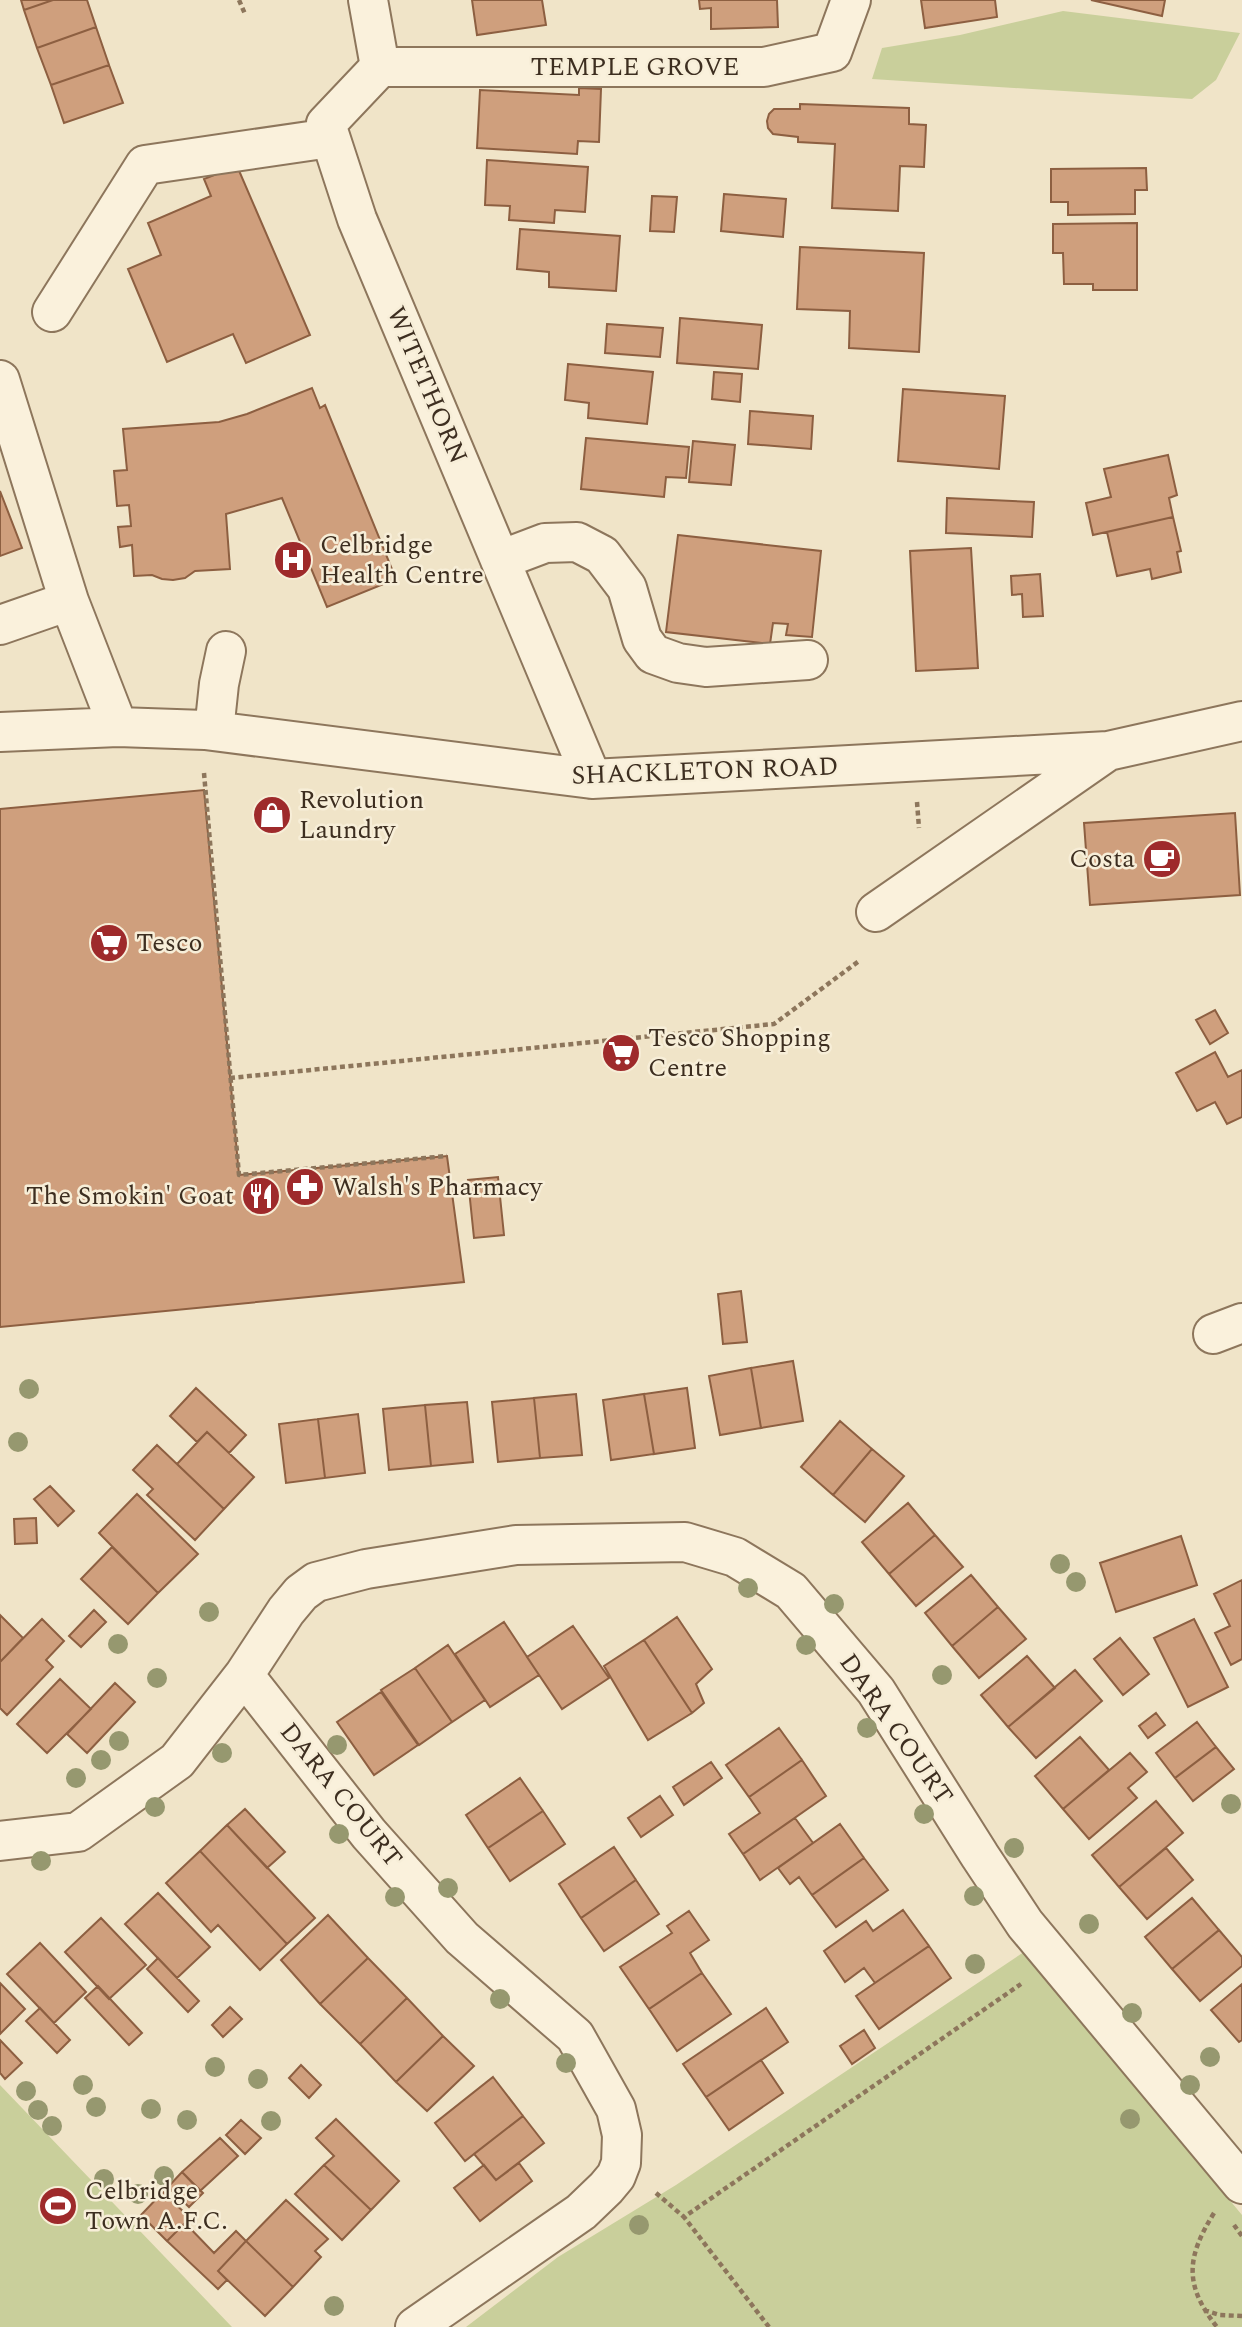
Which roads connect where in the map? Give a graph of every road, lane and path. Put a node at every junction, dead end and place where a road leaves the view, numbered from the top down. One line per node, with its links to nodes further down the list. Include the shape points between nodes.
1 (239, 0): 4 (path)
2 (368, 0): 5 (street)
3 (851, 0): 5 (street, TEMPLE GROVE, via 832,52 764,67)
4 (245, 14)
5 (380, 66): 6 (street, via 326,124)
6 (330, 138): 7 (street, via 145,165); 9 (street, WITETHORN, via 358,219)
7 (52, 312)
8 (0, 380): 10 (street)
9 (500, 561): 13 (street, via 545,543 577,542 602,555 627,588 642,639 653,654 678,663 706,667); 19 (street, WITETHORN)
10 (69, 601): 11 (street); 15 (street)
11 (0, 625)
12 (226, 651): 16 (street)
13 (808, 660)
14 (1242, 720): 18 (street, SHACKLETON ROAD)
15 (118, 727): 16 (street, SHACKLETON ROAD); 17 (street, SHACKLETON ROAD)
16 (209, 730): 19 (street, SHACKLETON ROAD); 24 (path, via 204,790)
17 (0, 732)
18 (1108, 751): 19 (street, SHACKLETON ROAD); 22 (street)
19 (592, 779)
20 (916, 798): 21 (path)
21 (920, 837)
22 (876, 912)
23 (859, 961): 24 (path, via 774,1024)
24 (230, 1078): 25 (path, via 239,1175)
25 (447, 1156)
26 (244, 1675): 27 (street, DARA COURT, via 177,1761 78,1832); 29 (street, DARA COURT, via 301,1593 316,1582 366,1569 516,1545 685,1542 735,1557 791,1591 876,1691 1025,1924); 32 (street, DARA COURT, via 369,1833 462,1938 575,2036 615,2109 622,2135 616,2176 581,2212)
27 (0, 1841)
28 (1011, 1992): 33 (path, via 684,2217)
29 (1230, 2195): 30 (path, via 1208,2224 1194,2256 1194,2288)
30 (1203, 2309): 31 (path); 34 (path)
31 (1242, 2316)
32 (415, 2327)
33 (769, 2327)
34 (1217, 2327)

